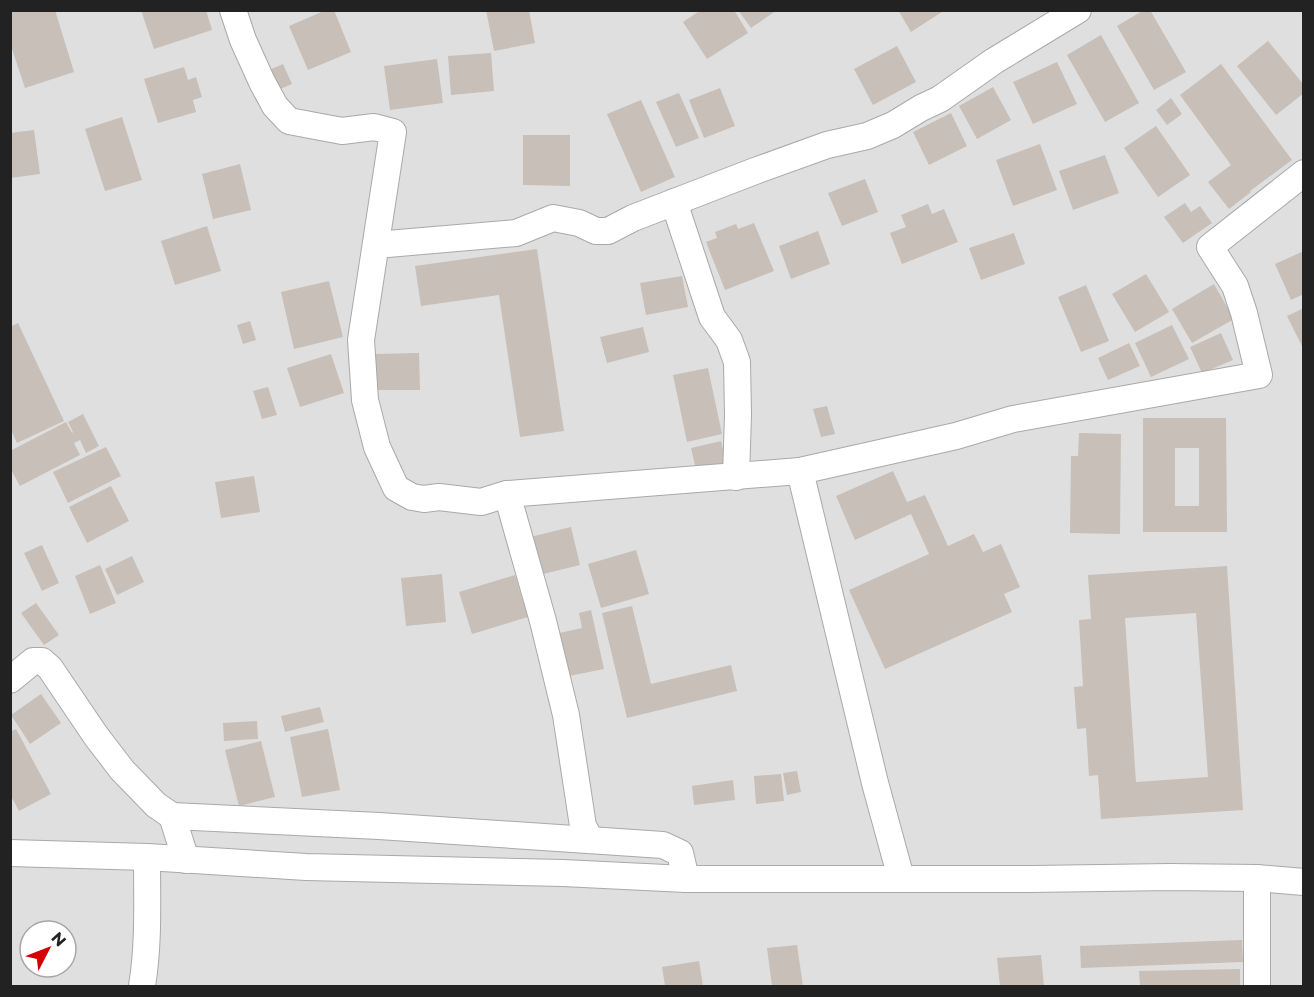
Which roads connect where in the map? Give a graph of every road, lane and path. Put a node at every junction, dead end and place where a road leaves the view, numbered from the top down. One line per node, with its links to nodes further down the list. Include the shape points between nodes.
1 (233, 10): 5 (street, via 262,82 289,121 342,131 374,127 393,132)
2 (1078, 10): 4 (street, via 893,125 827,145)
3 (1304, 173): 6 (street, via 1210,247 1235,286 1259,375 1013,419)
4 (674, 202): 5 (street, via 608,231 553,218 516,233); 7 (street, via 712,317 729,340 737,362)
5 (376, 245): 8 (street, via 362,340 365,400 377,447 396,488 424,499 481,502)
6 (800, 471): 7 (street); 15 (street)
7 (736, 477): 8 (street)
8 (507, 494): 11 (street, via 566,715 583,826)
9 (10, 680): 10 (street, via 33,662 45,663 122,770)
10 (172, 816): 11 (street); 14 (street)
11 (590, 839): 17 (street, via 663,845 680,853)
12 (10, 853): 13 (street)
13 (147, 857): 14 (street); 19 (street, via 148,922)
14 (186, 860): 17 (street)
15 (901, 878): 16 (street); 17 (street)
16 (1257, 878): 18 (street); 20 (street)
17 (686, 879)
18 (1304, 882)
19 (142, 987)
20 (1257, 987)

